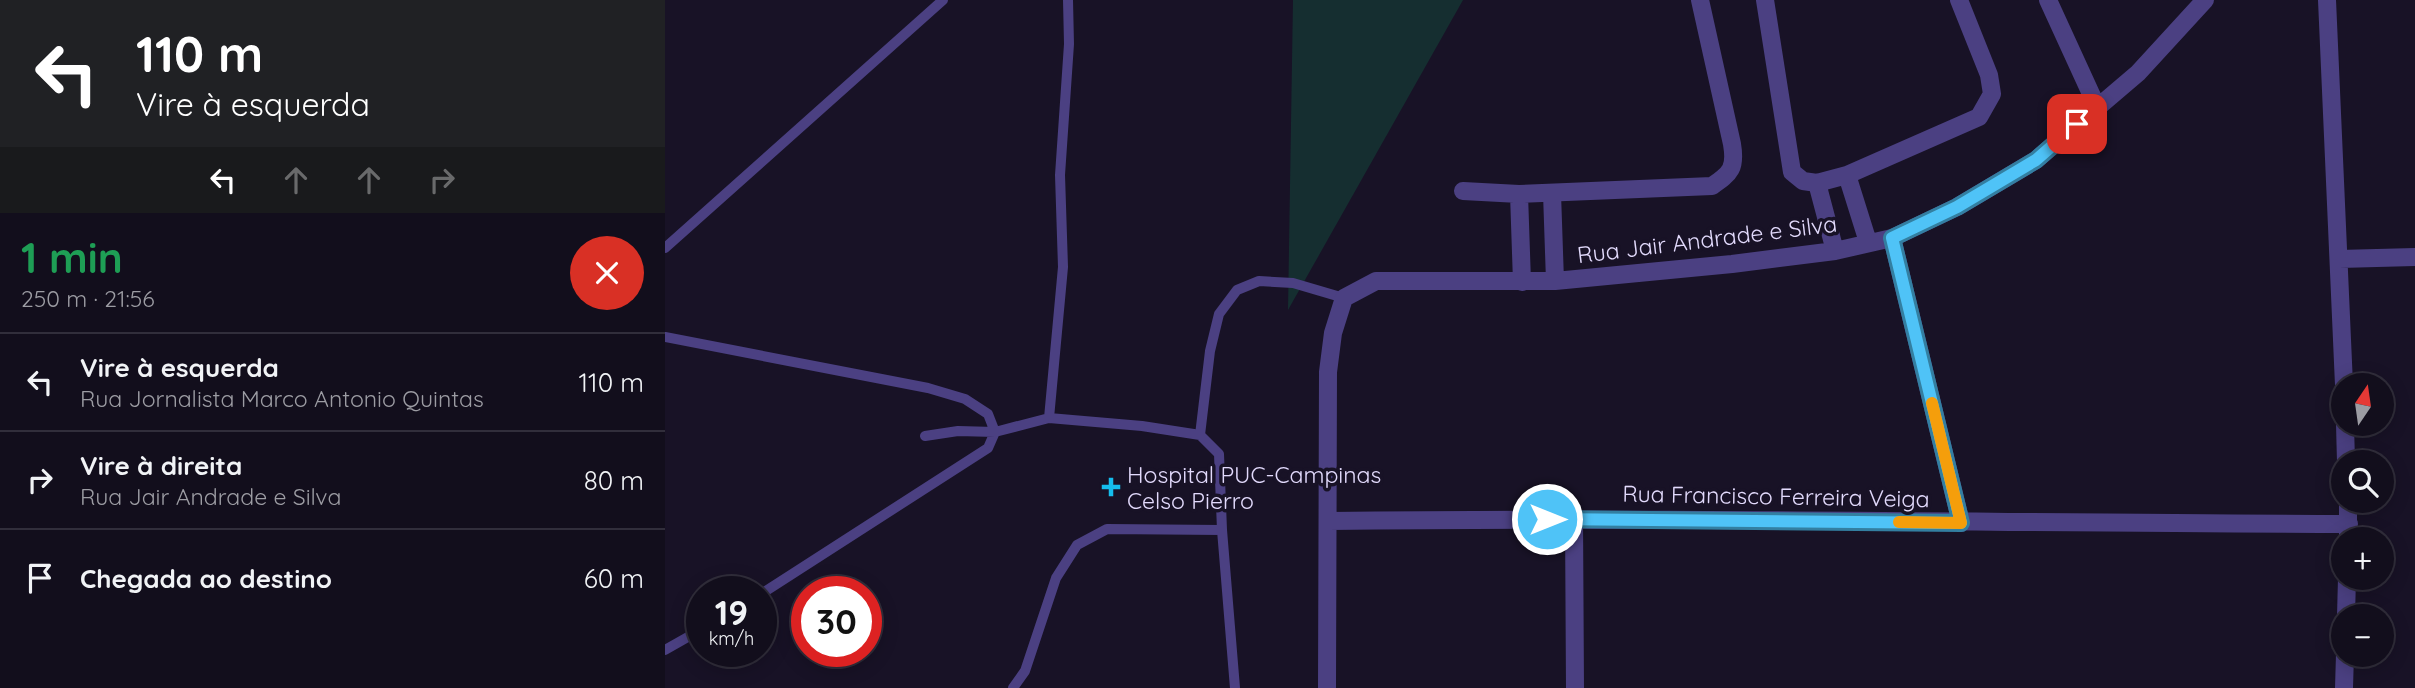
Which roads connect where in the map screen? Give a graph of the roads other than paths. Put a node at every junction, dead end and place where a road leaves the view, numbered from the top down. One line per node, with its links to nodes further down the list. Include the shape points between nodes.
1 (943, 0): 17 (lane)
2 (1068, 0): 26 (lane, via 1059,175 1063,267)
3 (1700, 0): 13 (street, via 1732,144 1734,160 1728,175 1712,186)
4 (1765, 0): 11 (street, via 1792,172 1803,181)
5 (1959, 0): 10 (street, via 1993,94 1979,117)
6 (2048, 0): 9 (street)
7 (2205, 0): 9 (street, Rua Jair Andrade e Silva, via 2139,73)
8 (2327, 0): 20 (street)
9 (2097, 107): 15 (street, Rua Jair Andrade e Silva, via 2036,160 1957,207)
10 (1847, 175): 11 (street); 16 (street)
11 (1817, 183): 18 (street)
12 (1463, 191): 14 (street)
13 (1552, 193): 14 (street); 21 (street)
14 (1518, 194): 22 (street)
15 (1892, 238): 16 (street, Rua Jair Andrade e Silva); 32 (street)
16 (1868, 242): 18 (street, Rua Jair Andrade e Silva)
17 (665, 248)
18 (1835, 251): 21 (street, Rua Jair Andrade e Silva)
19 (2415, 257): 20 (street)
20 (2339, 259): 25 (street)
21 (1555, 281): 22 (street, Rua Jair Andrade e Silva)
22 (1522, 282): 23 (street, Rua Jair Andrade e Silva, via 1376,281)
23 (1344, 298): 28 (lane, via 1293,283 1259,281 1237,290 1219,314); 31 (street, via 1328,372)
24 (665, 337): 27 (lane, via 928,388 965,399 988,414)
25 (2344, 373)
26 (1049, 418): 27 (lane); 28 (lane)
27 (995, 432): 29 (lane); 35 (lane, via 988,448)
28 (1200, 435): 33 (lane, via 1219,454)
29 (925, 436)
30 (1574, 518): 31 (street, Rua Francisco Ferreira Veiga); 32 (street, Rua Francisco Ferreira Veiga); 42 (street)
31 (1329, 521): 41 (street)
32 (1961, 523): 34 (street, Rua Francisco Ferreira Veiga)
33 (1223, 530): 39 (lane, via 1107,529 1077,545 1056,578 1025,671); 40 (lane)
34 (2331, 531)
35 (777, 584)
36 (686, 638): 37 (lane)
37 (665, 650)
38 (2345, 667): 43 (street)
39 (1013, 688)
40 (1235, 688)
41 (1327, 688)
42 (1575, 688)
43 (2344, 688)

